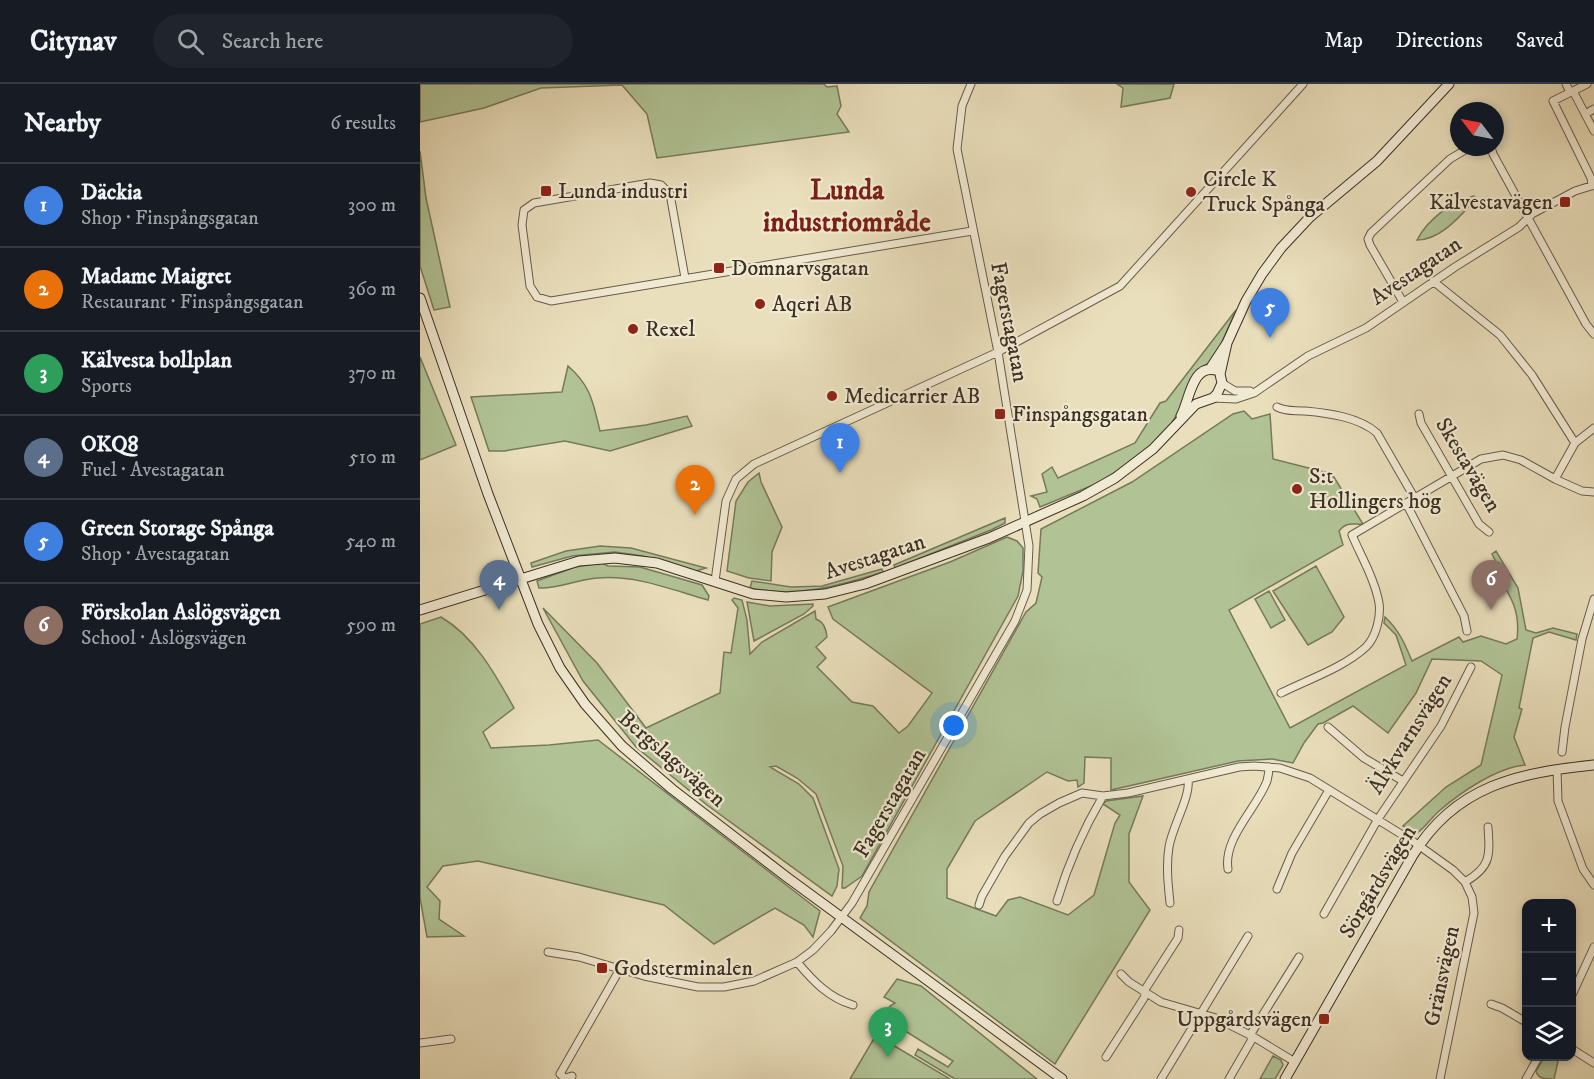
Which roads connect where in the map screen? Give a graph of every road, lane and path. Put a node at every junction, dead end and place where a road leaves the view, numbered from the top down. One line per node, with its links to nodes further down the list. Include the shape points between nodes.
1 (970, 84): 14 (street, Fagerstagatan, via 962,105 957,149)
2 (1303, 84): 21 (street, via 1120,286)
3 (1449, 84): 20 (street, via 1377,161 1310,217 1281,248 1246,301)
4 (1566, 84): 6 (street)
5 (1587, 84): 6 (street)
6 (1572, 92): 8 (street); 12 (street, via 1553,101)
7 (1594, 109): 8 (street)
8 (1585, 114): 9 (street)
9 (1594, 130)
10 (1455, 156): 18 (street, via 1368,239)
11 (1494, 156): 13 (street)
12 (1593, 186): 13 (street, Avestagatan, via 1575,191)
13 (1527, 217): 16 (street, Avestagatan, via 1519,227); 19 (street)
14 (972, 231): 15 (street); 21 (street, Fagerstagatan)
15 (685, 278): 15 (street, via 550,301 537,297 530,286 522,225 524,210 534,203 650,183 661,185 670,194)
16 (1433, 281): 18 (street, Avestagatan); 31 (street, via 1500,335 1532,375)
17 (420, 298): 39 (street, Bergslagsvägen)
18 (1403, 302): 25 (street, Avestagatan, via 1366,328 1308,356)
19 (1594, 334)
20 (1227, 343): 22 (street, Avestagatan); 23 (street, Avestagatan)
21 (998, 352): 37 (street, Fagerstagatan); 40 (street, via 754,464 736,479 726,501)
22 (1210, 369): 23 (street); 24 (street, Avestagatan, via 1198,375)
23 (1221, 378): 25 (street, via 1235,391); 26 (street, Avestagatan, via 1221,388)
24 (1192, 388): 26 (street, via 1199,398); 29 (street, Avestagatan)
25 (1259, 389): 26 (street, Avestagatan, via 1236,399)
26 (1209, 399): 29 (street, Avestagatan, via 1196,404)
27 (1277, 407): 35 (street, via 1362,422 1370,427)
28 (1419, 414): 32 (street, Skestavägen)
29 (1175, 426): 37 (street, Avestagatan, via 1115,478)
30 (1594, 428): 31 (street)
31 (1575, 444): 33 (street)
32 (1452, 476): 33 (street, via 1480,459 1503,454); 35 (street); 38 (street, Skestavägen, via 1479,524)
33 (1555, 479): 34 (street)
34 (1594, 492)
35 (1414, 497): 36 (street)
36 (1406, 503): 43 (street, via 1464,616); 45 (street, via 1352,535 1379,604 1377,627 1368,645 1342,663)
37 (1026, 522): 40 (street, Avestagatan, via 873,581 825,594 753,594); 66 (street, Fagerstagatan, via 1030,558 1024,602)
38 (1489, 532)
39 (520, 579): 40 (street, Avestagatan, via 579,561 615,558 657,562); 42 (street, Avestagatan); 66 (street, Bergslagsvägen, via 560,668 622,746 672,789)
40 (715, 581)
41 (1594, 601): 47 (street, via 1582,639)
42 (420, 610)
43 (1467, 631)
44 (1472, 667): 52 (street, Älvkvarnsvägen, via 1424,754)
45 (1281, 693)
46 (1328, 727): 52 (street, via 1364,758)
47 (1562, 752)
48 (1594, 765): 50 (street, Sörgårdsvägen)
49 (1269, 767): 51 (street, Älvkvarnsvägen, via 1239,767); 53 (street, Älvkvarnsvägen, via 1295,772); 58 (street, via 1266,782 1237,834)
50 (1557, 769): 57 (street, Sörgårdsvägen, via 1490,786 1438,823); 60 (street, via 1558,801 1583,869)
51 (1188, 780): 54 (street, Älvkvarnsvägen); 63 (street, via 1189,788 1169,846)
52 (1402, 781): 55 (street, Älvkvarnsvägen)
53 (1329, 790): 55 (street, Älvkvarnsvägen); 61 (street, via 1292,853)
54 (1103, 796): 62 (street, via 1078,840); 64 (street, Älvkvarnsvägen, via 1082,793 1035,818 1005,856)
55 (1378, 819): 57 (street, Älvkvarnsvägen); 65 (street, Älvkvarnsvägen)
56 (1488, 827): 59 (street, via 1486,864 1481,873)
57 (1419, 845): 59 (street); 87 (street, Sörgårdsvägen)
58 (1228, 869)
59 (1465, 882): 95 (street, Gränsvägen, via 1474,913)
60 (1594, 885)
61 (1277, 889)
62 (1057, 902)
63 (1170, 903)
64 (979, 905)
65 (1324, 914)
66 (842, 916): 72 (street, Fagerstagatan, via 813,950); 91 (street, Bergslagsvägen)
67 (1179, 930): 76 (street)
68 (1248, 936): 79 (street)
69 (1594, 947): 75 (street)
70 (548, 952): 73 (street, Fagerstagatan)
71 (1299, 957): 81 (street)
72 (797, 962): 73 (street, Fagerstagatan, via 754,981 724,987 698,987); 78 (street, via 824,990)
73 (620, 969): 89 (street, via 560,1074 565,1078)
74 (1121, 974): 76 (street)
75 (1576, 986)
76 (1145, 993): 79 (street, via 1168,1005); 85 (street)
77 (1491, 1004): 80 (street)
78 (853, 1005)
79 (1200, 1013): 81 (street); 92 (street)
80 (1522, 1019)
81 (1252, 1036): 87 (street); 93 (street)
82 (451, 1039): 83 (street)
83 (420, 1043)
84 (1576, 1052): 88 (street)
85 (1106, 1057)
86 (1537, 1061): 90 (street)
87 (1294, 1062): 94 (street, Sörgårdsvägen)
88 (1594, 1064)
89 (572, 1076)
90 (1529, 1078)
91 (1062, 1079)
92 (1161, 1079)
93 (1228, 1079)
94 (1284, 1079)
95 (1440, 1079)

